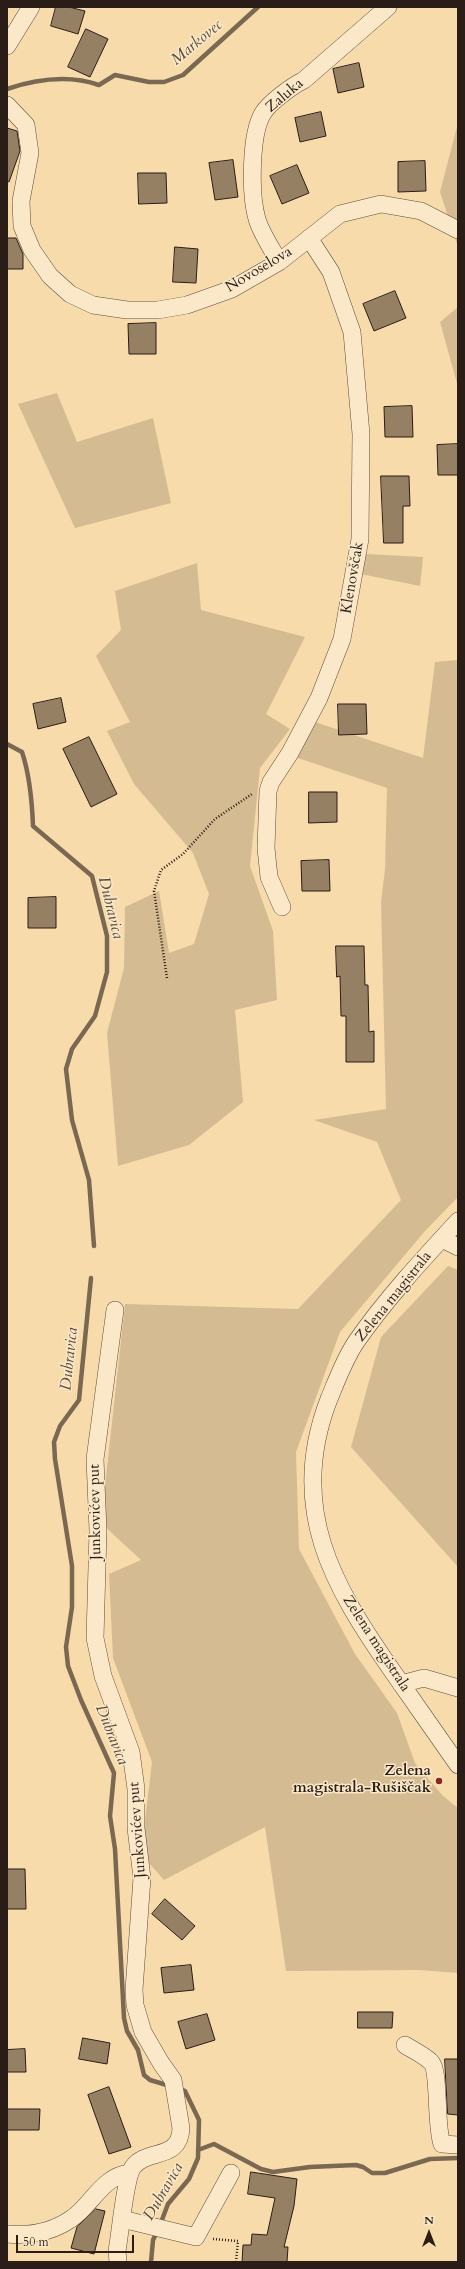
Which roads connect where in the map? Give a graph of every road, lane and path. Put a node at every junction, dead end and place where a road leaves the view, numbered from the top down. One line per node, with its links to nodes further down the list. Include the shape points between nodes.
1 (31, 7): 3 (street)
2 (388, 7): 7 (street, Zaluka, via 304,80 293,85 264,113 257,133 251,178 257,219)
3 (7, 46)
4 (7, 105): 7 (street, Novoselova, via 26,125 30,153 21,201 22,226 32,250 50,276 70,294 93,305 127,310 158,310 180,306 232,289)
5 (458, 230): 6 (street, Novoselova, via 421,210 381,204 340,214)
6 (309, 238): 7 (street, Novoselova); 8 (street, Klenovščak, via 331,272 352,332 361,434 360,539 342,639 319,698 290,753)
7 (279, 262)
8 (271, 782): 9 (street, Klenovščak, via 268,791 266,848 269,877); 10 (path, via 215,819 183,854 161,870 154,891)
9 (282, 907)
10 (167, 978)
11 (458, 1221): 12 (street, Zelena magistrala)
12 (442, 1239): 13 (street, Zelena magistrala); 15 (street, Zelena magistrala, via 383,1305 355,1344 341,1369 321,1420 313,1471 316,1520 325,1554 358,1621)
13 (458, 1247)
14 (115, 1310): 20 (street, Junkovićev put, via 95,1459 98,1530 95,1638 103,1676 131,1752 136,1789 136,1828 142,1878 135,2005 143,2032 173,2080 181,2128 179,2141 175,2146 139,2162)
15 (401, 1684): 16 (street, via 424,1678); 17 (street, Zelena magistrala)
16 (458, 1688)
17 (458, 1766)
18 (405, 2045): 19 (street, via 432,2062 436,2071 436,2112 440,2138 442,2144)
19 (458, 2145)
20 (130, 2173): 22 (street); 23 (street, Junkovićev put, via 114,2177 72,2219 48,2231)
21 (231, 2173): 24 (street)
22 (122, 2219): 24 (street); 25 (street, via 117,2251)
23 (7, 2234)
24 (196, 2237): 26 (path, via 238,2241)
25 (118, 2262)
26 (236, 2262)

